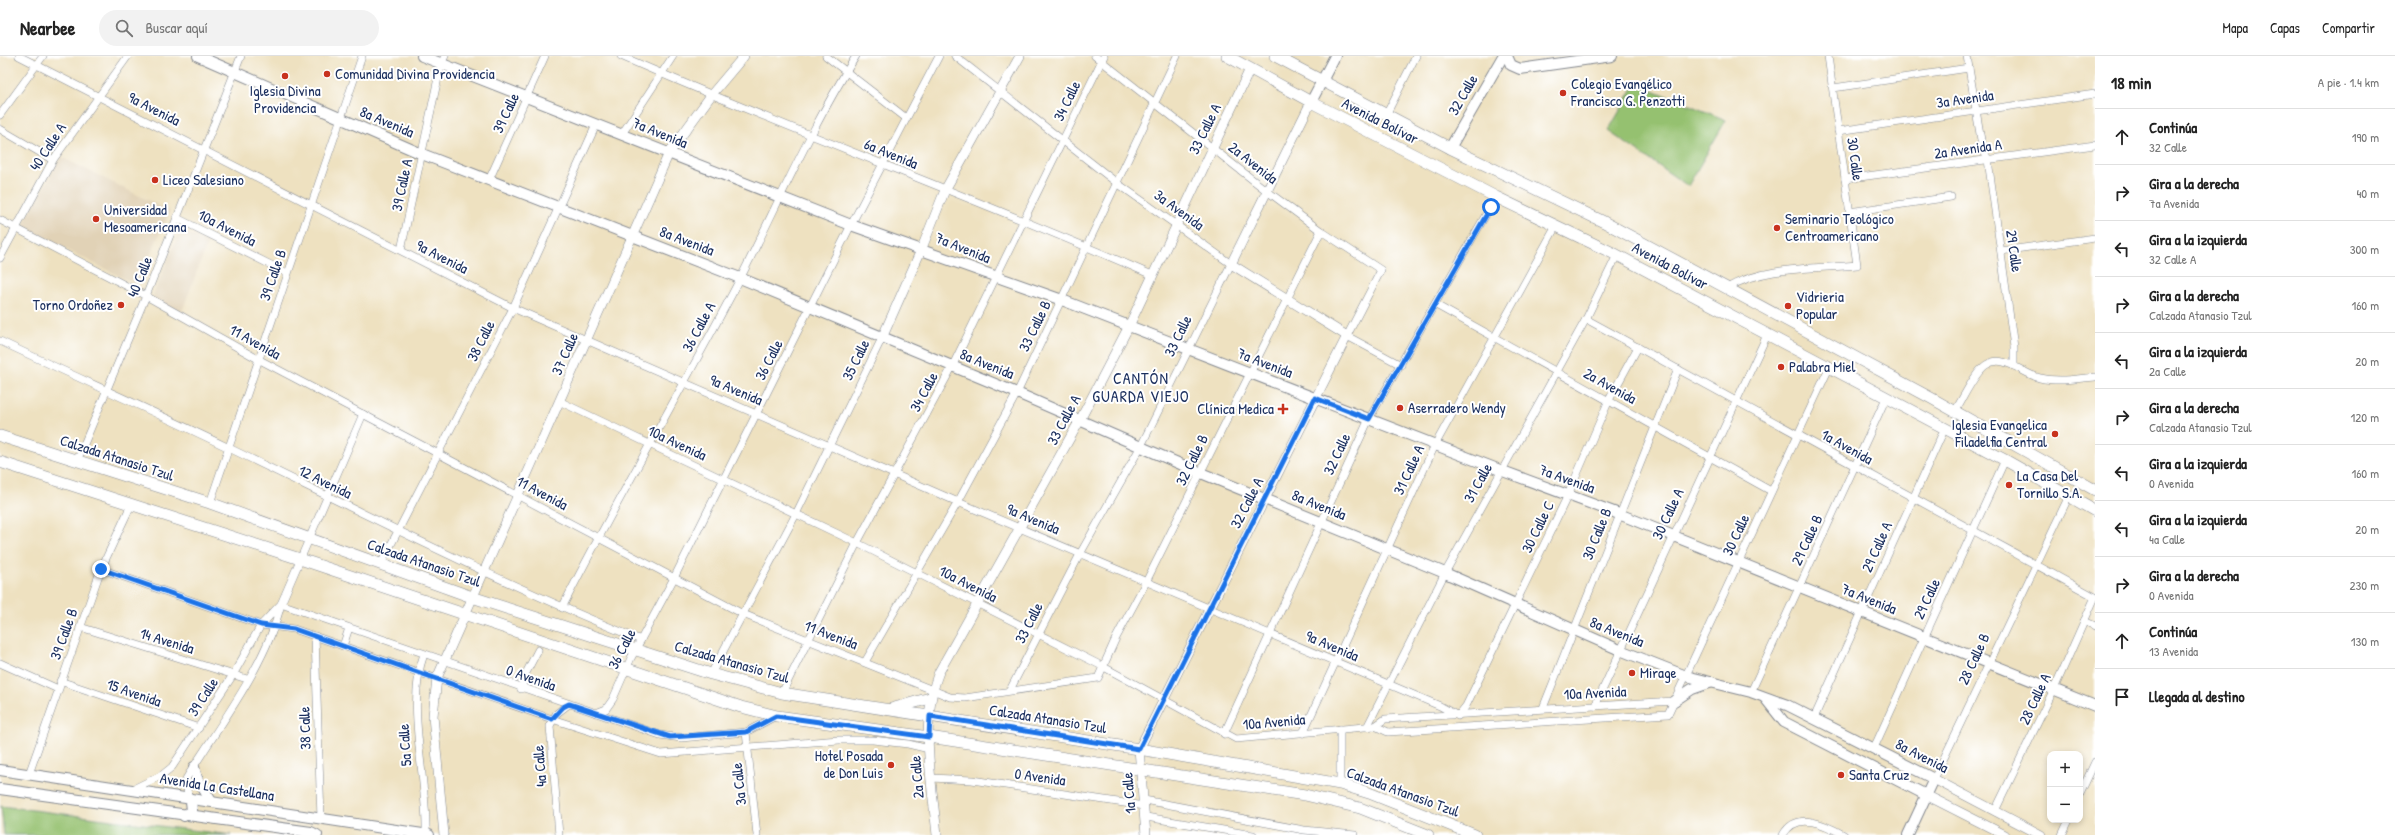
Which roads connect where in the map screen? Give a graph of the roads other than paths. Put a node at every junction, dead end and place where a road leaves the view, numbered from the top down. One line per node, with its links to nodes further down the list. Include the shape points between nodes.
1 (19, 56): 30 (street, 9a Avenida)
2 (43, 56): 30 (street)
3 (128, 56): 41 (street, 40 Calle A)
4 (198, 56): 33 (main road, 8a Avenida)
5 (241, 56): 33 (street, 40 Calle)
6 (362, 56): 49 (street, 39 Calle B)
7 (422, 56): 29 (main road, 7a Avenida)
8 (545, 56): 42 (street, 39 Calle)
9 (621, 56): 35 (street, 6a Avenida)
10 (673, 56): 35 (street)
11 (744, 56): 39 (street, 37 Calle)
12 (826, 56): 34 (street)
13 (856, 56): 34 (street, 36 Calle A)
14 (939, 56): 48 (street, 36 Calle)
15 (955, 56): 38 (street, 3a Avenida)
16 (1020, 56): 38 (street, 35 Calle)
17 (1095, 56): 28 (street, 2a Avenida)
18 (1177, 56): 44 (street, 33 Calle B)
19 (1227, 56): 31 (main road, Avenida Bolívar)
20 (1275, 56): 36 (main road, Avenida Bolívar)
21 (1335, 56): 36 (main road, 33 Calle)
22 (1416, 56): 47 (street)
23 (1503, 56): 58 (main road, 32 Calle)
24 (1507, 56): 25 (main road, via 1510,65 1520,69)
25 (1612, 56)
26 (1828, 56): 37 (street, 30 Calle)
27 (1967, 56): 32 (street, 29 Calle)
28 (1103, 58): 44 (street, 2a Avenida); 55 (street, 34 Calle)
29 (443, 60): 42 (main road, 7a Avenida); 60 (street, 39 Calle A)
30 (36, 65): 41 (street, 9a Avenida); 46 (street)
31 (1250, 68): 43 (main road, Avenida Bolívar); 57 (street, 33 Calle A)
32 (1969, 68): 37 (street); 45 (street, 29 Calle)
33 (235, 72): 49 (main road, 8a Avenida); 59 (street, 40 Calle)
34 (846, 72): 48 (street); 54 (street, 36 Calle A)
35 (660, 74): 39 (street, 6a Avenida); 53 (street)
36 (1322, 80): 43 (main road, 33 Calle); 47 (main road, Avenida Bolívar)
37 (1833, 88): 52 (street, 30 Calle)
38 (1000, 91): 55 (street, 3a Avenida); 68 (street, 35 Calle)
39 (712, 94): 54 (street, 6a Avenida); 61 (street, 37 Calle)
40 (2095, 94): 45 (street, 3a Avenida)
41 (99, 95): 59 (street, 9a Avenida); 62 (street, 40 Calle A)
42 (527, 98): 50 (main road, 7a Avenida); 66 (street, 39 Calle)
43 (1311, 102): 69 (street, 33 Calle); 71 (main road, Avenida Bolívar)
44 (1156, 104): 57 (street, 2a Avenida); 67 (street, 33 Calle B)
45 (1976, 111): 52 (street, 3a Avenida); 63 (street, 29 Calle, via 1982,146)
46 (0, 115)
47 (1386, 115): 58 (main road, Avenida Bolívar)
48 (906, 118): 64 (street, 36 Calle)
49 (340, 119): 60 (main road, 8a Avenida); 73 (street, 39 Calle B)
50 (596, 125): 53 (main road, 7a Avenida); 74 (street, 38 Calle)
51 (0, 129): 62 (street)
52 (1838, 131): 65 (street, 30 Calle)
53 (622, 134): 61 (main road, 7a Avenida)
54 (810, 134): 64 (street, 6a Avenida); 70 (street, 36 Calle A)
55 (1063, 139): 67 (street, 3a Avenida); 77 (street, 34 Calle)
56 (2095, 145): 63 (street, 2a Avenida A)
57 (1211, 148): 69 (street, 2a Avenida); 80 (street, 33 Calle A)
58 (1450, 148): 98 (main road, Avenida Bolívar, via 1604,222)
59 (204, 149): 73 (street, 9a Avenida); 76 (street, 40 Calle)
60 (422, 154): 66 (main road, 8a Avenida); 88 (street, 39 Calle A)
61 (669, 154): 70 (main road, 7a Avenida); 84 (street, 37 Calle)
62 (53, 160): 82 (street, 40 Calle A)
63 (1988, 160): 65 (street, 2a Avenida A); 89 (street, 29 Calle)
64 (882, 164): 68 (street, 6a Avenida); 79 (street, 36 Calle)
65 (1845, 179): 75 (street, 30 Calle)
66 (489, 180): 74 (main road, 8a Avenida)
67 (1117, 183): 80 (street, 3a Avenida); 86 (street, 33 Calle B)
68 (945, 190): 77 (street, 6a Avenida); 87 (street, 35 Calle)
69 (1267, 191): 83 (street, 2a Avenida); 92 (street, 33 Calle)
70 (779, 196): 79 (main road, 7a Avenida); 97 (street, 36 Calle A)
71 (1496, 197): 81 (main road, Avenida Bolívar); 102 (street, 32 Calle)
72 (1951, 197): 75 (street)
73 (310, 204): 88 (street, 9a Avenida); 94 (street, 39 Calle B)
74 (559, 207): 84 (main road, 8a Avenida); 104 (street, 38 Calle)
75 (1849, 212): 98 (street, 30 Calle, via 1856,265 1759,276 1742,280)
76 (177, 218): 94 (street, 10a Avenida); 99 (street, 40 Calle)
77 (1023, 219): 86 (street, 6a Avenida); 96 (street, 34 Calle)
78 (0, 220): 82 (street, 11 Avenida)
79 (851, 225): 87 (main road, 7a Avenida); 103 (street, 36 Calle)
80 (1175, 225): 92 (street, 3a Avenida); 95 (street, 33 Calle A)
81 (1556, 226): 90 (main road, Avenida Bolívar); 109 (street, 31 Calle A)
82 (16, 228): 91 (street, 40 Calle A); 99 (street, 11 Avenida)
83 (1321, 231): 93 (street, 2a Avenida); 100 (street, 32 Calle B)
84 (634, 236): 97 (main road, 8a Avenida); 111 (street, 37 Calle)
85 (2095, 238): 89 (street)
86 (1087, 246): 95 (street, 6a Avenida); 101 (street, 33 Calle B)
87 (922, 248): 96 (main road, 7a Avenida); 110 (street, 35 Calle)
88 (401, 250): 104 (street, 9a Avenida)
89 (2001, 251): 117 (street, 29 Calle, via 2014,347)
90 (1617, 255): 105 (street, 31 Calle); 107 (main road, Avenida Bolívar)
91 (0, 258)
92 (1231, 264): 100 (street, 3a Avenida); 114 (street, 33 Calle)
93 (1380, 270): 108 (street, 32 Calle A)
94 (287, 273): 115 (street, 39 Calle B)
95 (1152, 275): 106 (street, 33 Calle A)
96 (995, 277): 101 (main road, 7a Avenida); 118 (street, 34 Calle)
97 (740, 278): 103 (main road, 8a Avenida); 124 (street, 36 Calle A)
98 (1727, 288): 132 (main road, Avenida Bolívar)
99 (146, 296): 115 (street, 11 Avenida); 125 (street, 40 Calle)
100 (1287, 299): 108 (street, 3a Avenida); 122 (street, 32 Calle B)
101 (1062, 300): 106 (main road, 7a Avenida); 126 (street, 33 Calle B)
102 (1436, 305): 109 (street, 2a Avenida); 116 (street, 32 Calle)
103 (810, 307): 110 (main road, 8a Avenida); 133 (street, 36 Calle)
104 (513, 308): 111 (street, 9a Avenida); 146 (street, 38 Calle)
105 (1586, 319): 113 (street, 1a Avenida); 121 (street, 31 Calle)
106 (1129, 326): 114 (main road, 7a Avenida); 136 (street, 33 Calle A)
107 (1767, 335): 119 (main road, Avenida Bolívar); 131 (street, 30 Calle A)
108 (1347, 336): 116 (street, 3a Avenida); 127 (street, 32 Calle A)
109 (1496, 336): 121 (street, 2a Avenida); 142 (street, 31 Calle A)
110 (882, 338): 118 (main road, 8a Avenida); 143 (street, 35 Calle)
111 (586, 340): 124 (street, 9a Avenida); 130 (street, 37 Calle)
112 (0, 341): 125 (street, 12 Avenida)
113 (1638, 347): 120 (street, 1a Avenida); 129 (street, 30 Calle C)
114 (1188, 349): 122 (main road, 7a Avenida); 144 (street, 33 Calle)
115 (258, 359): 134 (street, 11 Avenida); 145 (street, 39 Calle B)
116 (1401, 365): 135 (street, 32 Calle)
117 (2014, 366): 123 (street, via 2030,376 2042,379); 132 (street, via 1997,361 1984,366)
118 (952, 367): 126 (main road, 8a Avenida); 154 (street, 34 Calle)
119 (1829, 368): 128 (main road, Avenida Bolívar); 139 (street, 30 Calle)
120 (1678, 370): 131 (street, 1a Avenida); 137 (street, 30 Calle B)
121 (1557, 371): 129 (street, 2a Avenida); 152 (street, 31 Calle)
122 (1250, 373): 127 (main road, 7a Avenida); 153 (street, 32 Calle B)
123 (2095, 377)
124 (684, 382): 133 (street, 9a Avenida); 141 (street, 36 Calle A)
125 (106, 391): 145 (street, 12 Avenida); 149 (street, 40 Calle)
126 (1017, 393): 136 (main road, 8a Avenida); 164 (street, 33 Calle B)
127 (1315, 398): 135 (main road, 7a Avenida); 163 (street, 32 Calle A)
128 (1886, 398): 138 (main road, Avenida Bolívar); 151 (street, 29 Calle B)
129 (1609, 400): 137 (street, 2a Avenida); 159 (street, 30 Calle C)
130 (559, 401): 141 (street, 10a Avenida); 158 (street, 37 Calle)
131 (1736, 401): 139 (street, 1a Avenida); 147 (street, 30 Calle A)
132 (1955, 411): 156 (main road, Avenida Bolívar)
133 (757, 413): 143 (street, 9a Avenida); 155 (street, 36 Calle)
134 (363, 414): 146 (street, 11 Avenida); 161 (street, 39 Calle)
135 (1369, 419): 142 (main road, 7a Avenida); 170 (street, 32 Calle)
136 (1080, 420): 144 (main road, 8a Avenida); 171 (street, 33 Calle A)
137 (1654, 426): 147 (street, 2a Avenida); 169 (street, 30 Calle B)
138 (1944, 430): 148 (main road, Avenida Bolívar); 162 (street, 29 Calle A)
139 (1797, 435): 151 (street, 1a Avenida); 157 (street, 30 Calle)
140 (0, 436): 149 (main road, Calzada Atanasio Tzul)
141 (650, 444): 155 (street, 10a Avenida); 176 (street, 36 Calle A)
142 (1435, 445): 152 (main road, 7a Avenida); 178 (street, 31 Calle A)
143 (830, 446): 154 (street, 9a Avenida); 168 (street, 35 Calle)
144 (1141, 446): 153 (main road, 8a Avenida); 179 (street, 33 Calle)
145 (228, 448): 161 (street, 12 Avenida); 165 (street, 39 Calle B)
146 (438, 453): 158 (street, 11 Avenida); 172 (street, 38 Calle)
147 (1709, 457): 157 (street, 2a Avenida); 174 (street, 30 Calle A)
148 (2005, 460): 160 (main road, Avenida Bolívar); 173 (street, 29 Calle)
149 (77, 461): 165 (main road, Calzada Atanasio Tzul)
150 (0, 462): 166 (main road, Calzada Atanasio Tzul)
151 (1854, 466): 162 (street, 1a Avenida); 190 (street, 29 Calle B)
152 (1500, 470): 159 (main road, 7a Avenida); 187 (street, 31 Calle)
153 (1200, 473): 163 (main road, 8a Avenida); 189 (street, 32 Calle B)
154 (894, 475): 164 (street, 9a Avenida); 177 (street, 34 Calle)
155 (724, 480): 168 (street, 10a Avenida); 188 (street, 36 Calle)
156 (2095, 490)
157 (1771, 491): 181 (street, 30 Calle)
158 (517, 495): 176 (street, 11 Avenida); 185 (street, 37 Calle)
159 (1568, 495): 169 (main road, 7a Avenida); 195 (street, 30 Calle C)
160 (2069, 496): 167 (main road, Avenida Bolívar); 183 (street, 28 Calle B)
161 (327, 498): 172 (street, 12 Avenida); 175 (street, 39 Calle)
162 (1914, 498): 173 (street, 1a Avenida); 198 (street, 29 Calle A)
163 (1264, 499): 170 (main road, 8a Avenida); 197 (street, 32 Calle A)
164 (958, 502): 171 (street, 9a Avenida); 186 (street, 33 Calle B)
165 (210, 503): 175 (main road, Calzada Atanasio Tzul)
166 (131, 505): 180 (main road, Calzada Atanasio Tzul); 184 (street, 39 Calle B)
167 (2095, 511)
168 (796, 514): 177 (street, 10a Avenida); 199 (street, 35 Calle)
169 (1619, 514): 174 (main road, 7a Avenida); 207 (street, 30 Calle B)
170 (1322, 522): 178 (main road, 8a Avenida); 208 (street, 32 Calle)
171 (1021, 527): 179 (street, 9a Avenida); 194 (street, 33 Calle A)
172 (398, 531): 182 (street, 38 Calle); 185 (street, 12 Avenida)
173 (1973, 531): 183 (street, 1a Avenida); 211 (street, 29 Calle)
174 (1673, 536): 181 (main road, 7a Avenida); 216 (street, 30 Calle A)
175 (309, 538): 180 (street, 39 Calle); 182 (main road, Calzada Atanasio Tzul)
176 (598, 538): 188 (street, 11 Avenida); 196 (street, 36 Calle A)
177 (857, 543): 186 (street, 10a Avenida); 212 (street, 34 Calle)
178 (1387, 549): 187 (main road, 8a Avenida); 220 (street, 31 Calle A)
179 (1080, 554): 189 (street, 9a Avenida); 209 (street, 33 Calle)
180 (300, 559): 193 (street, 39 Calle); 200 (main road, Calzada Atanasio Tzul)
181 (1738, 562): 190 (main road, 7a Avenida); 228 (street, 30 Calle)
182 (381, 564): 191 (main road, Calzada Atanasio Tzul)
183 (2035, 565): 192 (street, 1a Avenida); 222 (street, 28 Calle B)
184 (101, 569): 202 (street); 205 (street, 39 Calle B)
185 (483, 572): 191 (street, 37 Calle); 196 (street, 12 Avenida)
186 (917, 573): 194 (street, 10a Avenida); 219 (street, 33 Calle B)
187 (1445, 573): 195 (main road, 8a Avenida); 234 (street, 31 Calle)
188 (674, 578): 199 (street, 11 Avenida); 213 (street, 36 Calle)
189 (1146, 582): 197 (street, 9a Avenida); 223 (street, 32 Calle B)
190 (1799, 587): 198 (main road, 7a Avenida); 239 (street, 29 Calle B)
191 (472, 597): 200 (street, 37 Calle); 213 (main road, Calzada Atanasio Tzul)
192 (2095, 597): 201 (street, 28 Calle A)
193 (281, 604): 202 (street, 39 Calle); 203 (street, 39 Calle); 206 (street, 0 Avenida)
194 (978, 604): 209 (street, 10a Avenida); 241 (street, 33 Calle A, via 939,672)
195 (1515, 604): 207 (main road, 8a Avenida); 254 (street, 30 Calle C, via 1466,706)
196 (562, 608): 213 (street, 12 Avenida)
197 (1210, 609): 208 (street, 9a Avenida); 243 (street, 32 Calle A)
198 (1862, 612): 211 (main road, 7a Avenida); 255 (street, 29 Calle A)
199 (743, 614): 212 (street, 11 Avenida); 226 (street, 35 Calle)
200 (464, 616): 218 (street, 37 Calle); 224 (main road, Calzada Atanasio Tzul)
201 (2084, 621): 204 (street); 237 (street, 28 Calle A)
202 (261, 625): 203 (street); 227 (street, 39 Calle)
203 (276, 626): 210 (street); 231 (street, 39 Calle)
204 (2095, 626)
205 (80, 627): 227 (street, 14 Avenida); 232 (street, 39 Calle B)
206 (349, 628): 214 (street); 217 (street, 0 Avenida)
207 (1573, 630): 216 (main road, 8a Avenida); 248 (street, 30 Calle B)
208 (1270, 634): 220 (street, 9a Avenida); 262 (street, 32 Calle)
209 (1040, 635): 223 (street, 10a Avenida); 238 (street, 33 Calle)
210 (315, 636): 214 (street); 286 (street, 38 Calle)
211 (1924, 637): 222 (main road, 7a Avenida); 265 (street, 29 Calle)
212 (810, 640): 219 (street, 11 Avenida); 240 (street, 34 Calle)
213 (638, 645): 224 (street, 36 Calle); 226 (main road, Calzada Atanasio Tzul)
214 (342, 646): 225 (street)
215 (538, 650): 236 (street)
216 (1620, 650): 228 (main road, 8a Avenida); 246 (street, 30 Calle A)
217 (424, 654): 218 (street, 0 Avenida); 225 (street, 5a Calle)
218 (444, 661): 229 (street, 37 Calle); 236 (street, 0 Avenida)
219 (865, 662): 241 (street, 11 Avenida)
220 (1335, 662): 234 (street, 9a Avenida); 261 (street, 31 Calle A)
221 (0, 663): 235 (street)
222 (1989, 663): 237 (main road, 7a Avenida); 274 (street, 28 Calle B)
223 (1102, 666): 230 (street, 32 Calle B); 243 (street, 10a Avenida)
224 (625, 670): 250 (street, 36 Calle, via 613,699 606,709); 252 (main road, Calzada Atanasio Tzul)
225 (418, 671): 229 (street); 292 (street, 5a Calle, via 418,715)
226 (711, 674): 240 (main road, Calzada Atanasio Tzul)
227 (233, 675): 231 (street, 14 Avenida); 258 (street, 39 Calle)
228 (1686, 676): 233 (main road, 8a Avenida); 244 (street, 30 Calle)
229 (437, 678): 256 (street); 293 (street, 5a Calle, via 432,716)
230 (1098, 678): 238 (street, 11 Avenida)
231 (247, 679): 269 (street, 39 Calle)
232 (60, 682): 235 (street, 39 Calle B); 258 (street, 15 Avenida)
233 (1712, 682): 239 (main road, 8a Avenida); 244 (main road, via 1692,689)
234 (1389, 684): 254 (street, 9a Avenida); 257 (street, 31 Calle)
235 (58, 689): 272 (street, 39 Calle B)
236 (521, 689): 245 (street, 0 Avenida)
237 (2054, 689): 247 (main road, 7a Avenida); 283 (street, 28 Calle A)
238 (1010, 690): 241 (street, 11 Avenida, via 965,698)
239 (1751, 692): 242 (main road, 8a Avenida)
240 (782, 693): 249 (main road, Calzada Atanasio Tzul)
241 (931, 694): 249 (main road); 253 (street, 33 Calle A)
242 (1765, 698): 255 (main road, 8a Avenida); 279 (main road, 8a Avenida, via 1784,722)
243 (1163, 701): 262 (street, 10a Avenida); 267 (street, 32 Calle A)
244 (1674, 701): 246 (street, 10a Avenida); 251 (street, 30 Calle)
245 (569, 704): 250 (street, 0 Avenida); 256 (street)
246 (1595, 706): 248 (street, 10a Avenida)
247 (2095, 706)
248 (1543, 708): 254 (street, 10a Avenida)
249 (886, 711): 253 (main road, Calzada Atanasio Tzul)
250 (596, 713): 260 (street, 0 Avenida, via 670,737)
251 (1668, 714): 257 (street, 10a Avenida, via 1388,732)
252 (776, 716): 260 (street, 0 Avenida); 263 (main road, Calzada Atanasio Tzul)
253 (930, 716): 263 (street, 2a Calle); 267 (main road, Calzada Atanasio Tzul)
254 (1458, 716): 257 (street, 10a Avenida, via 1385,719)
255 (1814, 718): 265 (main road, 8a Avenida)
256 (552, 719): 264 (street, via 661,754); 294 (street, 4a Calle, via 550,726)
257 (1371, 727): 259 (street, 10a Avenida)
258 (199, 728): 278 (street, 39 Calle, via 168,772)
259 (1340, 729): 261 (street, 10a Avenida); 275 (street)
260 (746, 732): 264 (street, 3a Calle)
261 (1303, 733): 262 (street, 10a Avenida, via 1236,739)
262 (1224, 734)
263 (929, 737): 266 (street, 2a Calle); 270 (main road, Calzada Atanasio Tzul)
264 (749, 748): 266 (street, via 873,740); 295 (street, 3a Calle)
265 (1874, 748): 274 (main road, 8a Avenida)
266 (929, 749): 273 (street, 2a Calle)
267 (1139, 749): 270 (street, 1a Calle); 275 (main road, Calzada Atanasio Tzul)
268 (2095, 762): 276 (street)
269 (194, 767): 280 (street, 39 Calle, via 186,779); 281 (main road, via 197,778)
270 (1141, 770): 282 (street, 1a Calle); 300 (main road, Calzada Atanasio Tzul, via 1305,795 1360,808)
271 (5, 773): 272 (main road, Avenida La Castellana)
272 (29, 774): 278 (main road, Avenida La Castellana)
273 (931, 778): 282 (street, 0 Avenida, via 972,780); 296 (street, 2a Calle)
274 (1934, 779): 279 (main road, 28 Calle B); 283 (street, 8a Avenida)
275 (1340, 784): 301 (main road, Calzada Atanasio Tzul)
276 (2083, 788)
277 (0, 789): 284 (main road, Avenida La Castellana)
278 (134, 789): 280 (main road, Avenida La Castellana)
279 (1926, 795): 304 (main road, 28 Calle B); 305 (street, 8a Avenida)
280 (188, 798): 281 (main road, Avenida La Castellana); 284 (main road, via 192,801 192,810)
281 (211, 801): 286 (main road, Avenida La Castellana)
282 (1144, 803): 285 (street, 1a Calle); 289 (street, 0 Avenida)
283 (1995, 811): 306 (street, 8a Avenida)
284 (184, 816): 290 (main road, Avenida La Castellana, via 311,832)
285 (1146, 817): 297 (street, 1a Calle); 298 (street)
286 (321, 819): 288 (main road, Avenida La Castellana)
287 (2068, 823): 307 (street)
288 (390, 830): 291 (main road); 292 (main road, Avenida La Castellana)
289 (1304, 832): 299 (street, 0 Avenida)
290 (317, 835)
291 (404, 835)
292 (427, 835)
293 (444, 835)
294 (559, 835)
295 (757, 835)
296 (937, 835)
297 (1146, 835)
298 (1253, 835)
299 (1355, 835)
300 (1428, 835)
301 (1475, 835)
302 (1783, 835): 303 (street, via 1794,824 1811,821)
303 (1844, 835)
304 (1908, 835)
305 (2005, 835)
306 (2041, 835)
307 (2062, 835)

